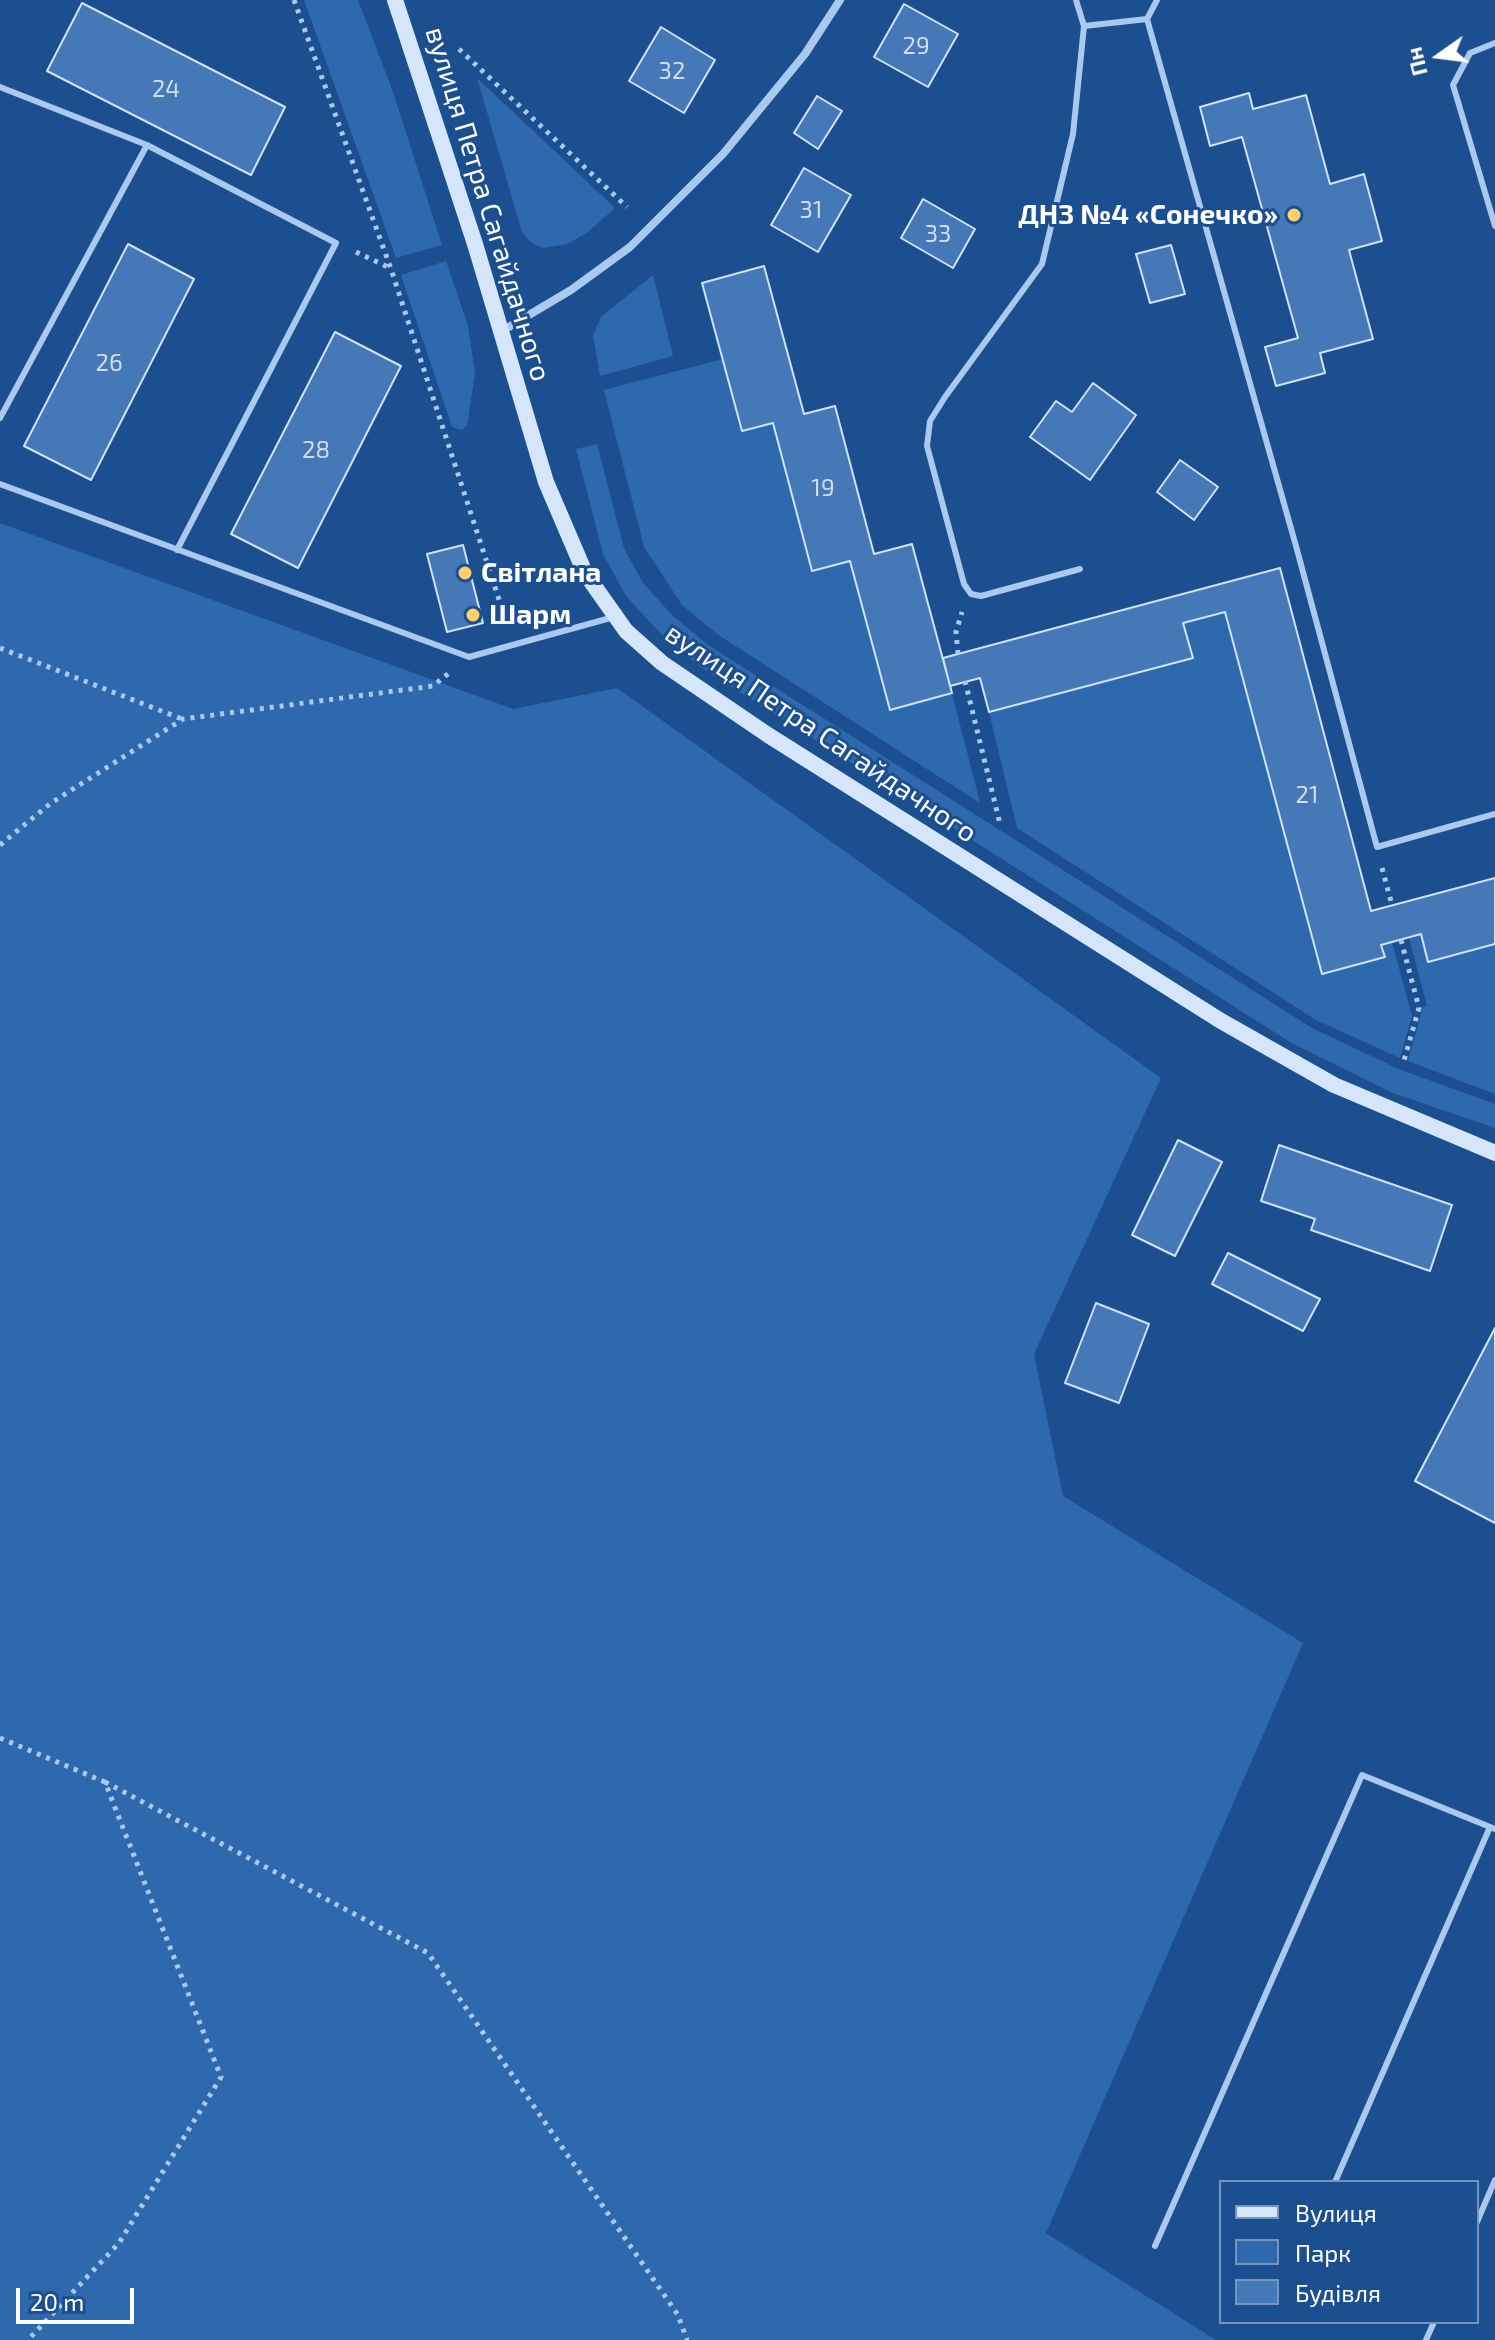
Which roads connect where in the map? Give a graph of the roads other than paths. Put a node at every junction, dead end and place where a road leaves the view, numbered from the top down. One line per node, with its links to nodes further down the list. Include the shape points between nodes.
1 (395, 0): 12 (main road, вулиця Петра Сагайдачного)
2 (840, 0): 12 (street, via 805,54 723,154 630,247)
3 (1076, 0): 6 (lane)
4 (1157, 0): 5 (lane)
5 (1147, 19): 6 (lane); 18 (lane, via 1377,847)
6 (1084, 26): 16 (lane, via 1073,134 1042,264 930,421 927,446 971,594 981,596)
7 (1495, 43): 10 (lane, via 1470,53 1453,85)
8 (0, 87): 9 (lane)
9 (147, 145): 13 (lane); 15 (lane, via 336,243)
10 (1493, 210): 11 (lane)
11 (1495, 226)
12 (502, 331): 17 (main road, вулиця Петра Сагайдачного, via 557,511 585,573)
13 (0, 418)
14 (0, 484): 15 (lane)
15 (177, 550): 17 (lane, via 469,657)
16 (1080, 569)
17 (614, 617): 19 (main road, вулиця Петра Сагайдачного, via 662,663 768,735 1221,1021 1334,1085)
18 (1495, 814)
19 (1495, 1153)
20 (1492, 1828): 21 (lane); 24 (lane, via 1362,1775)
21 (1336, 2180)
22 (1495, 2180): 23 (lane)
23 (1479, 2217)
24 (1155, 2246)

